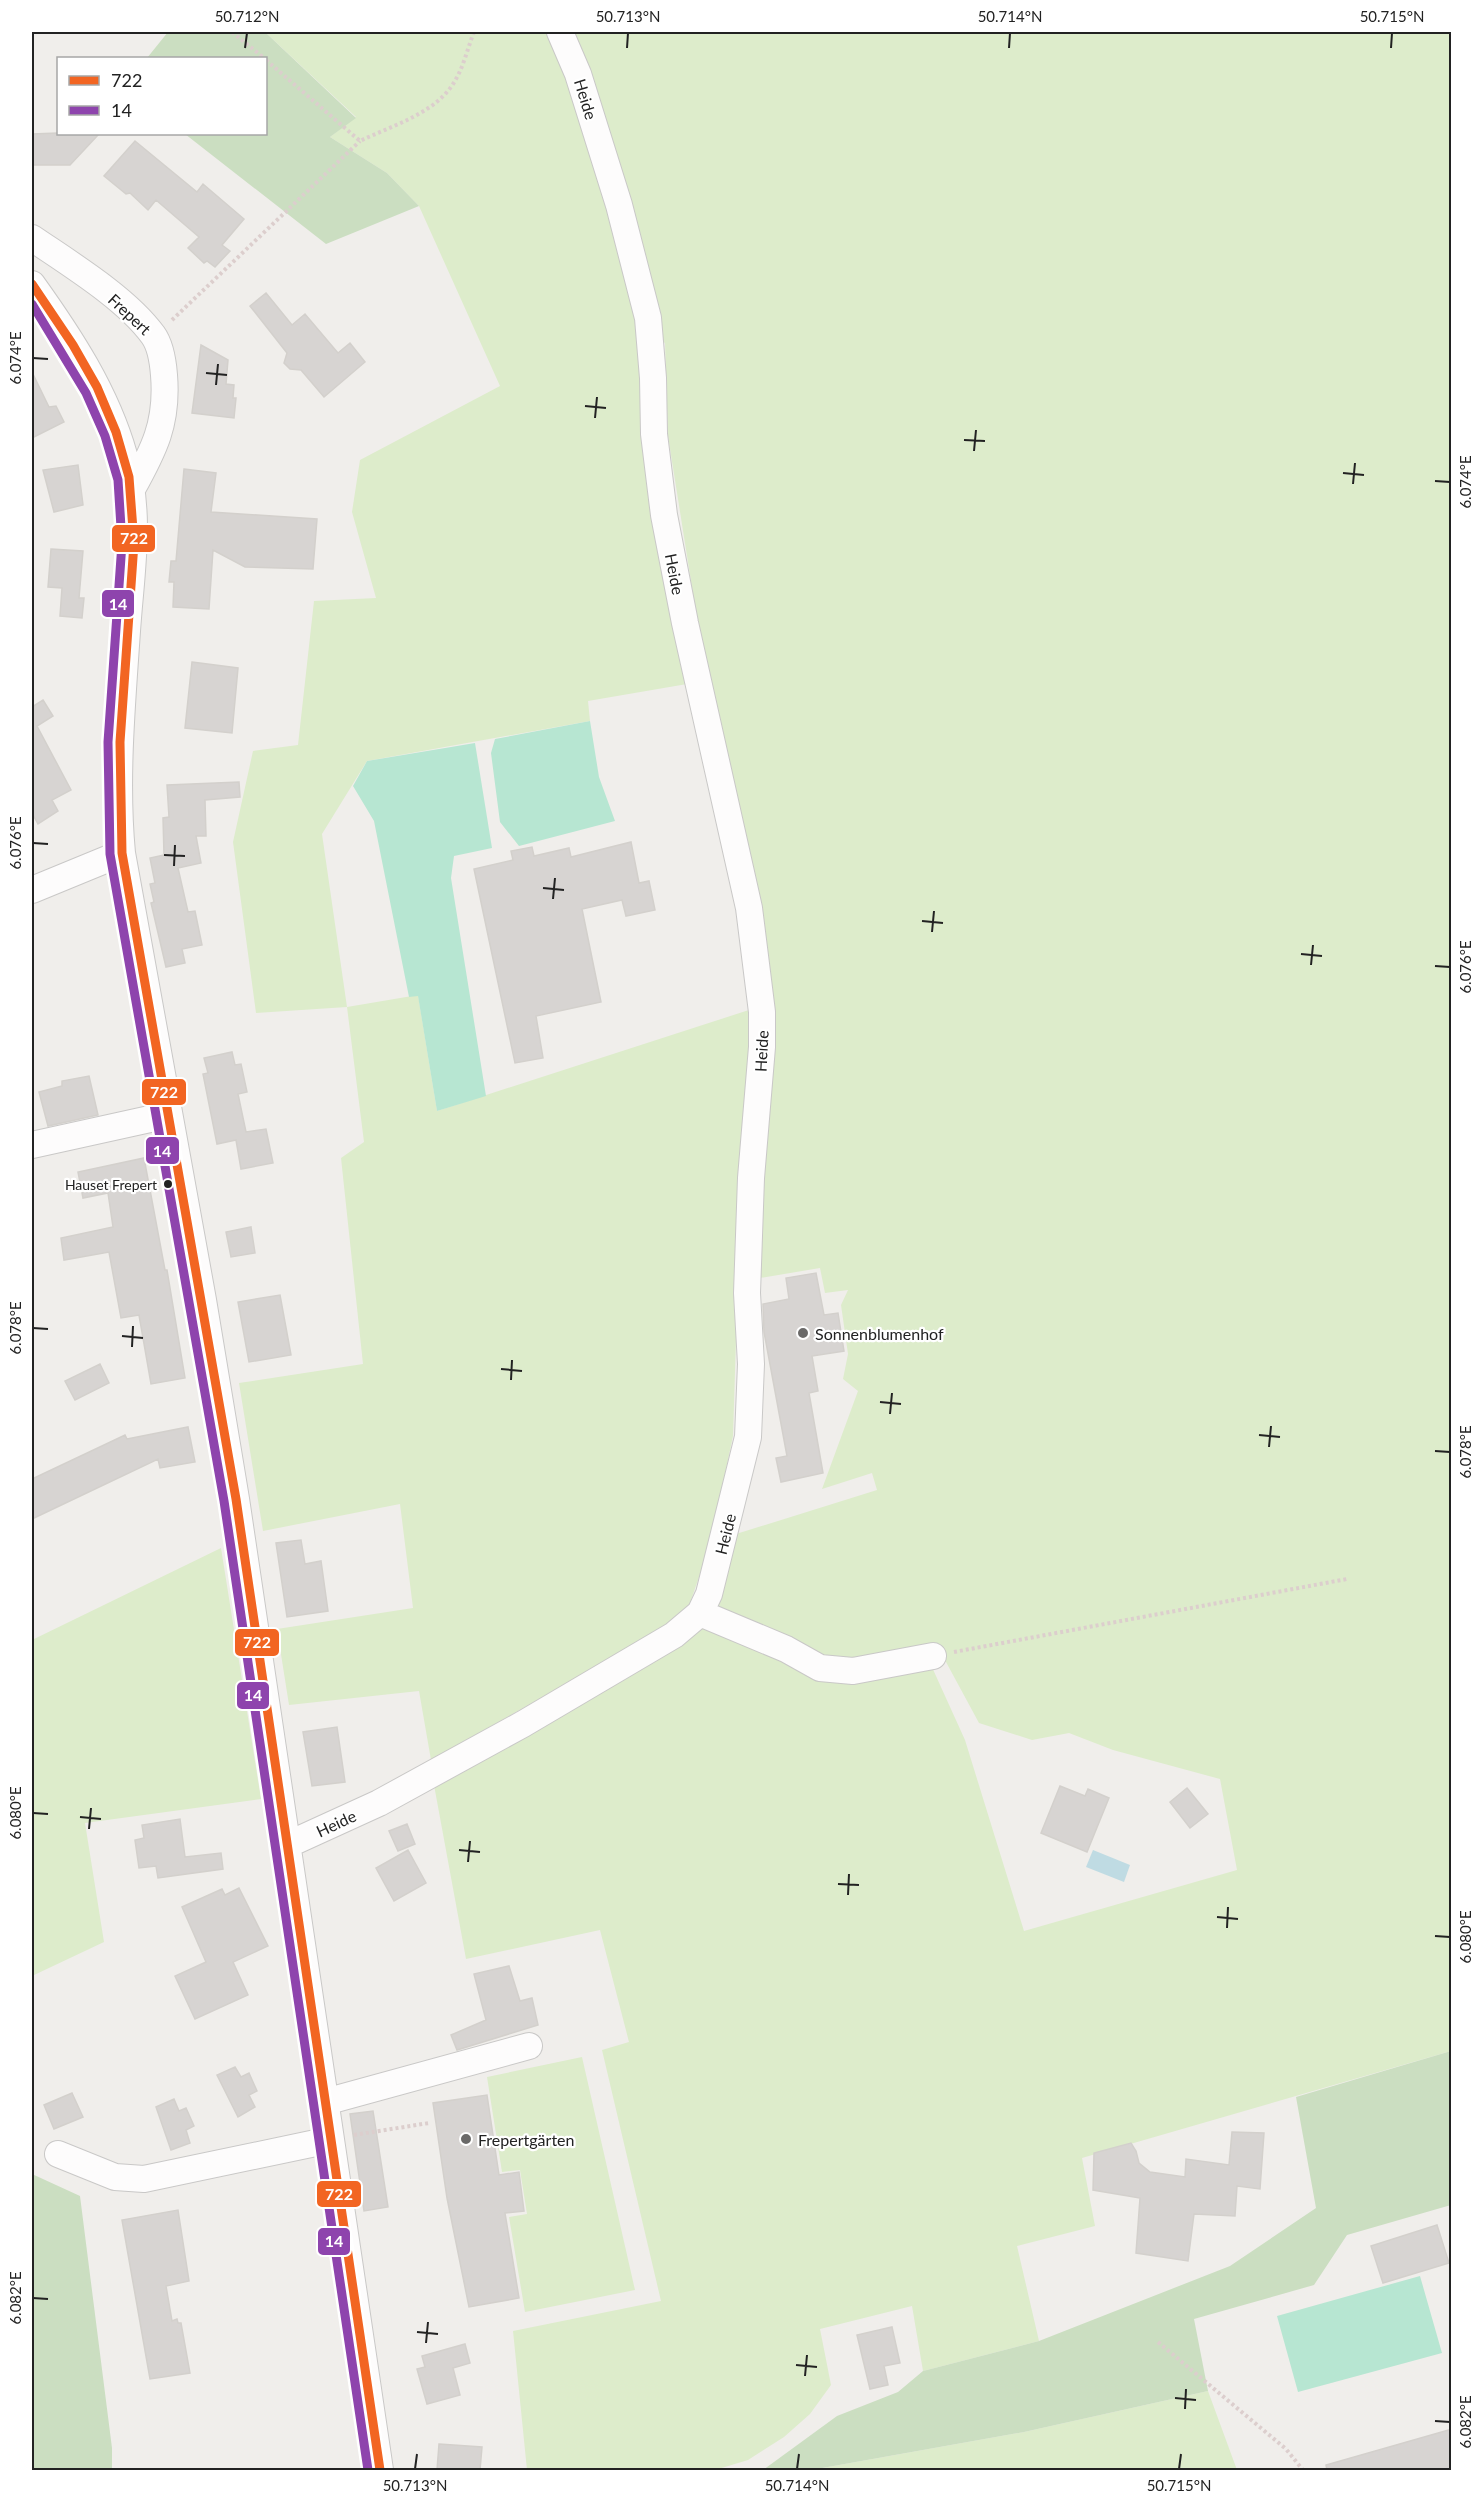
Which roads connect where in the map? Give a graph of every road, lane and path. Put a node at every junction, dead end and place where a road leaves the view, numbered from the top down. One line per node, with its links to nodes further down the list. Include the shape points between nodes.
1 (232, 32): 4 (path)
2 (474, 32): 6 (path, via 456,80 443,96 424,111)
3 (560, 32): 16 (street, Heide, via 578,74 619,205 648,318 654,435 664,515 747,897 762,1012 747,1293 751,1364 748,1437 712,1584)
4 (263, 57)
5 (267, 61): 6 (path)
6 (360, 141): 9 (path)
7 (32, 238): 9 (street, Frepert, via 82,272)
8 (32, 285): 10 (street, via 66,332 108,406 125,457)
9 (154, 336): 10 (street, Frepert, via 163,360 167,403 153,451)
10 (131, 491): 11 (street, via 136,532 118,804)
11 (122, 853): 12 (street); 13 (street)
12 (32, 890)
13 (168, 1115): 14 (street); 18 (street, via 236,1499)
14 (32, 1145)
15 (1347, 1579): 17 (path)
16 (700, 1613): 17 (street, via 786,1649 820,1668 853,1671); 18 (street, Heide, via 674,1635 523,1724 378,1803)
17 (933, 1656)
18 (287, 1845): 20 (street)
19 (529, 2046): 20 (street)
20 (325, 2102): 22 (street)
21 (429, 2122): 22 (path)
22 (342, 2138): 23 (street, via 144,2179 115,2176); 25 (street)
23 (58, 2154)
24 (1158, 2342): 26 (path, via 1286,2449)
25 (381, 2470)
26 (1303, 2470)

